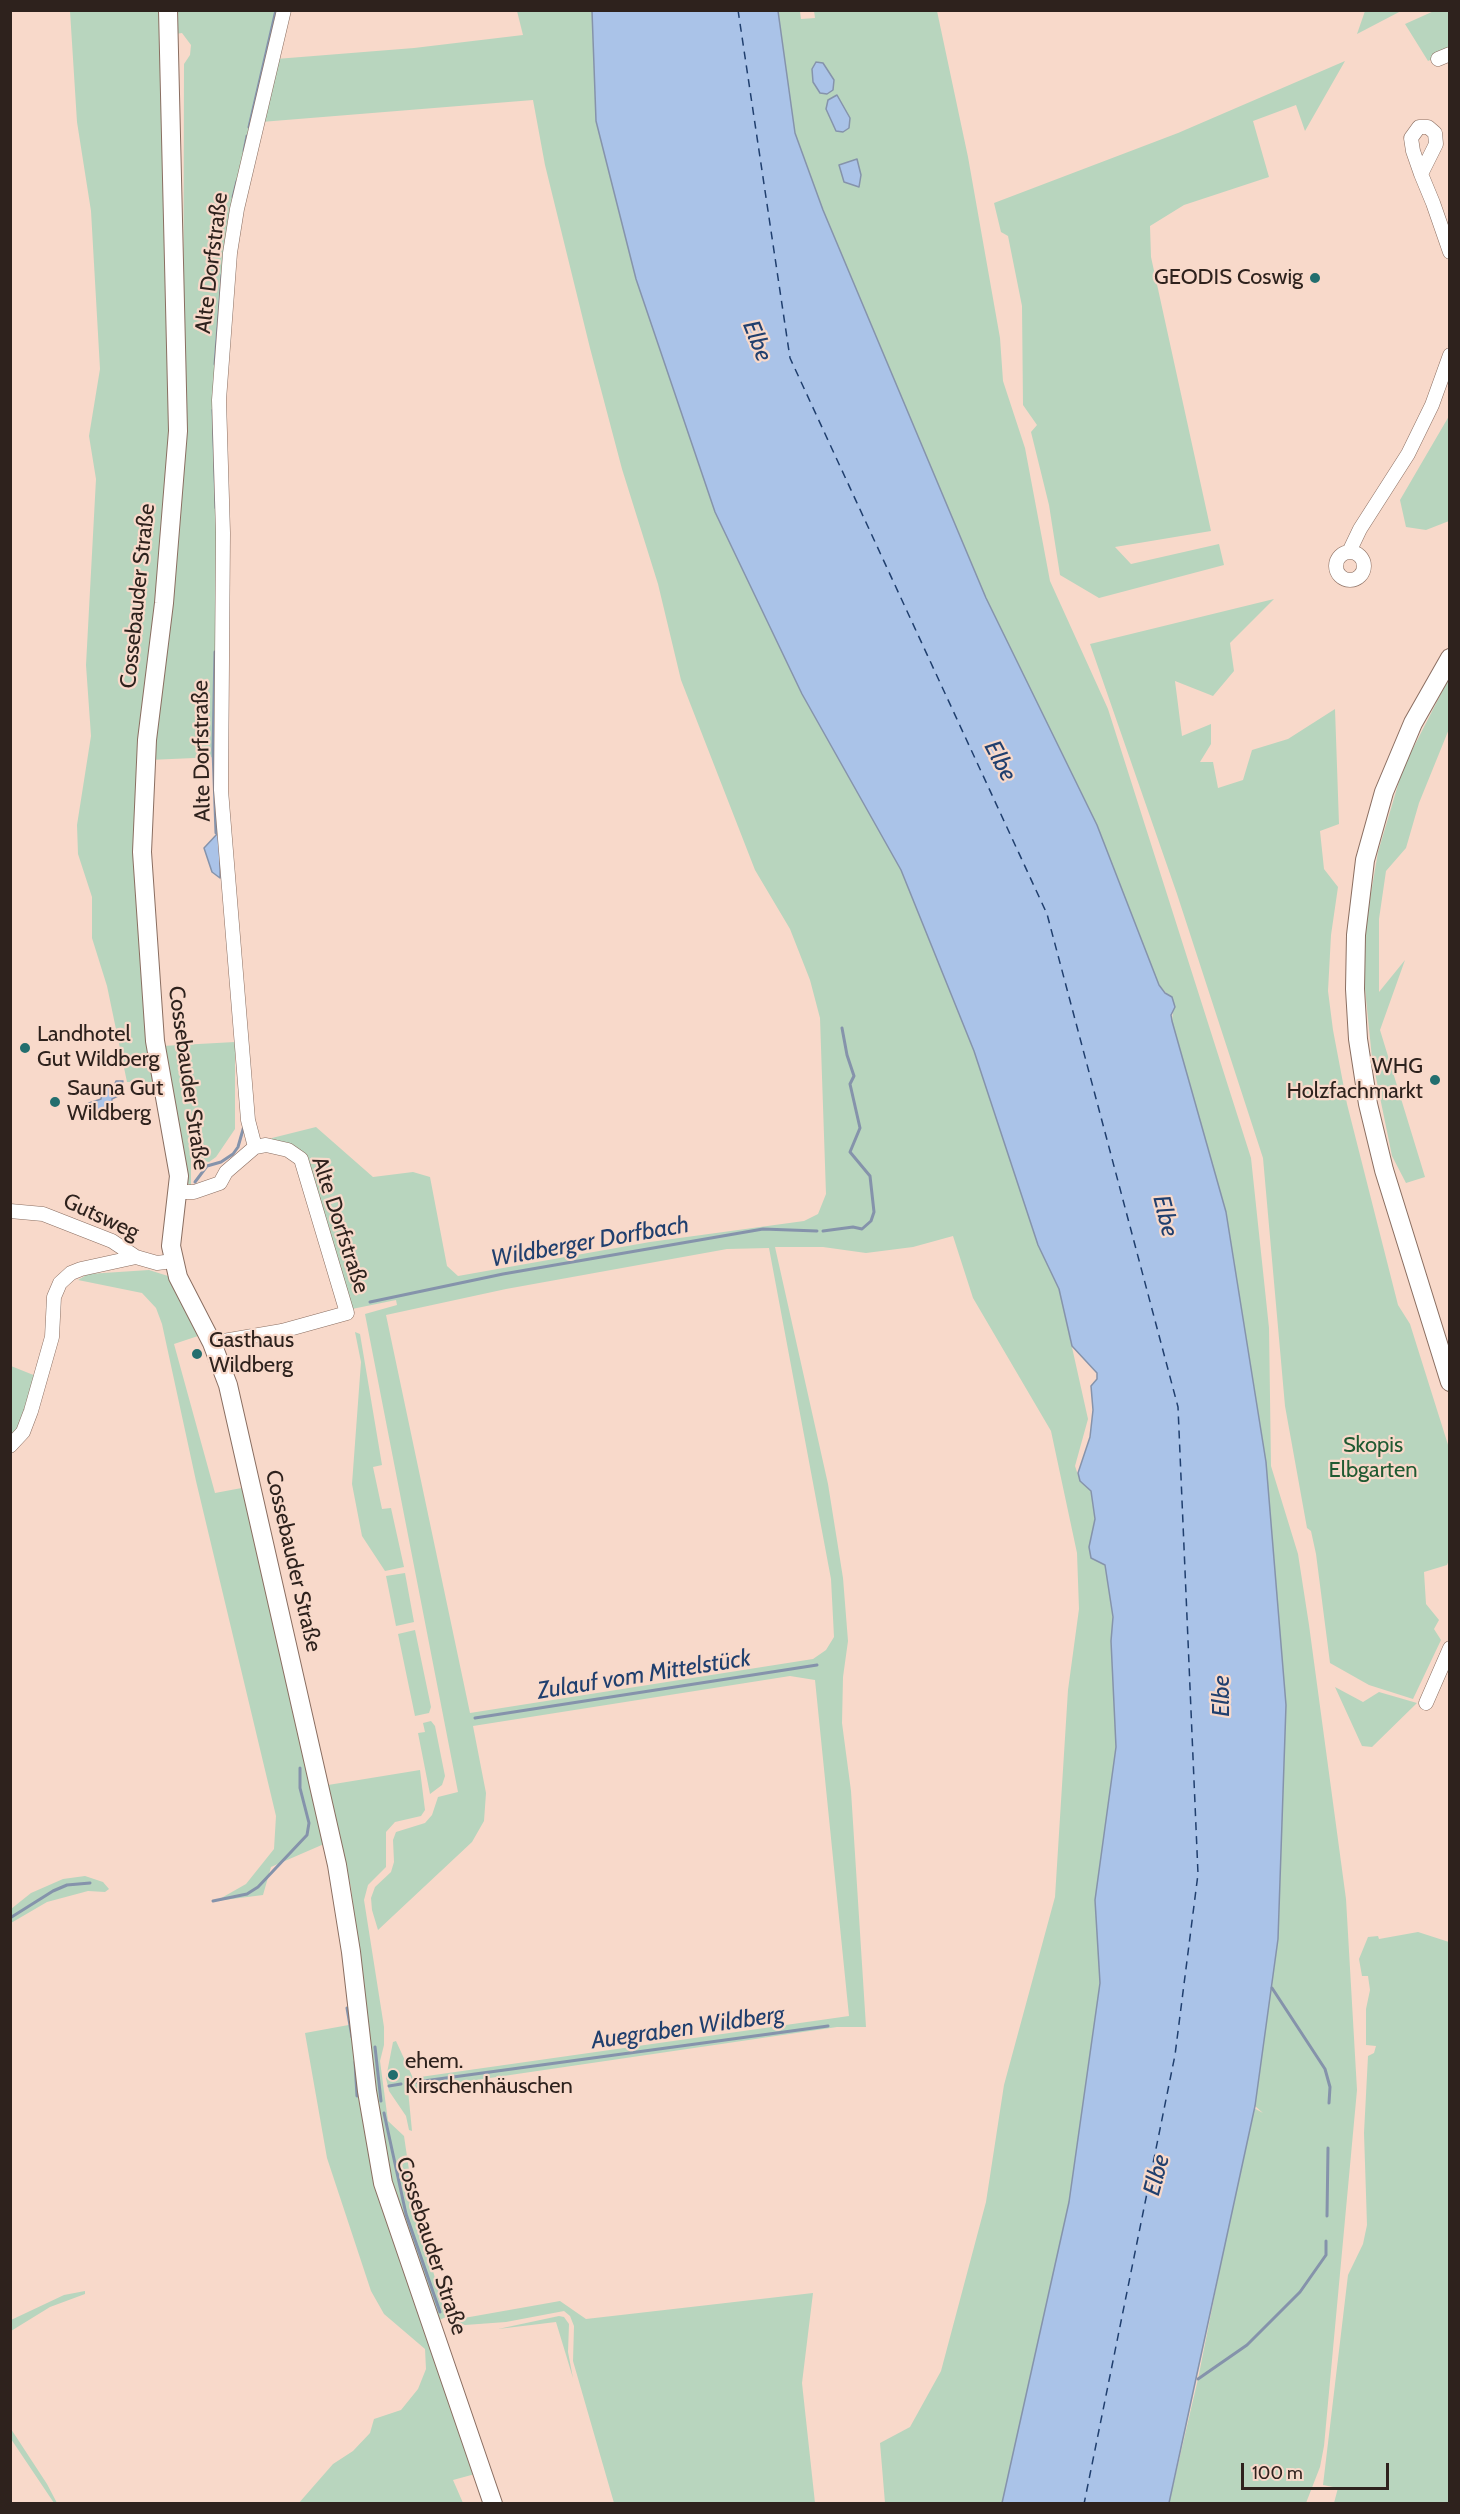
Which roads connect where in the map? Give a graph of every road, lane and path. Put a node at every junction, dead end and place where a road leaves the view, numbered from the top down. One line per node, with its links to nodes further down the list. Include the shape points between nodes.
1 (168, 10): 9 (main road, Cossebauder Straße, via 178,431 164,603 147,740 142,852 155,1041 177,1159)
2 (284, 10): 8 (street, Alte Dorfstraße, via 237,209 219,399 223,533 221,790 248,1120)
3 (1421, 174): 4 (street)
4 (1449, 252)
5 (1449, 356): 6 (street, via 1432,405 1408,454)
6 (1349, 552)
7 (1449, 658): 14 (main road, via 1413,723 1384,792 1365,860 1356,935 1355,988 1368,1104 1384,1170)
8 (255, 1147): 9 (street, via 226,1172 220,1183 194,1192); 13 (street, Alte Dorfstraße, via 288,1150 301,1160 348,1313 282,1331)
9 (178, 1192): 12 (main road, Cossebauder Straße, via 171,1226)
10 (10, 1211): 11 (street, Gutsweg, via 44,1214 69,1223 112,1241)
11 (136, 1257): 12 (street, Gutsweg, via 157,1263); 15 (street, via 81,1269 60,1284 54,1297 52,1337 31,1411 23,1432)
12 (173, 1261): 13 (main road, Cossebauder Straße, via 186,1295)
13 (212, 1342): 18 (main road, Cossebauder Straße, via 228,1385 337,1865 382,2183)
14 (1449, 1382)
15 (10, 1446)
16 (1449, 1648): 17 (street)
17 (1426, 1703)
18 (493, 2504)

